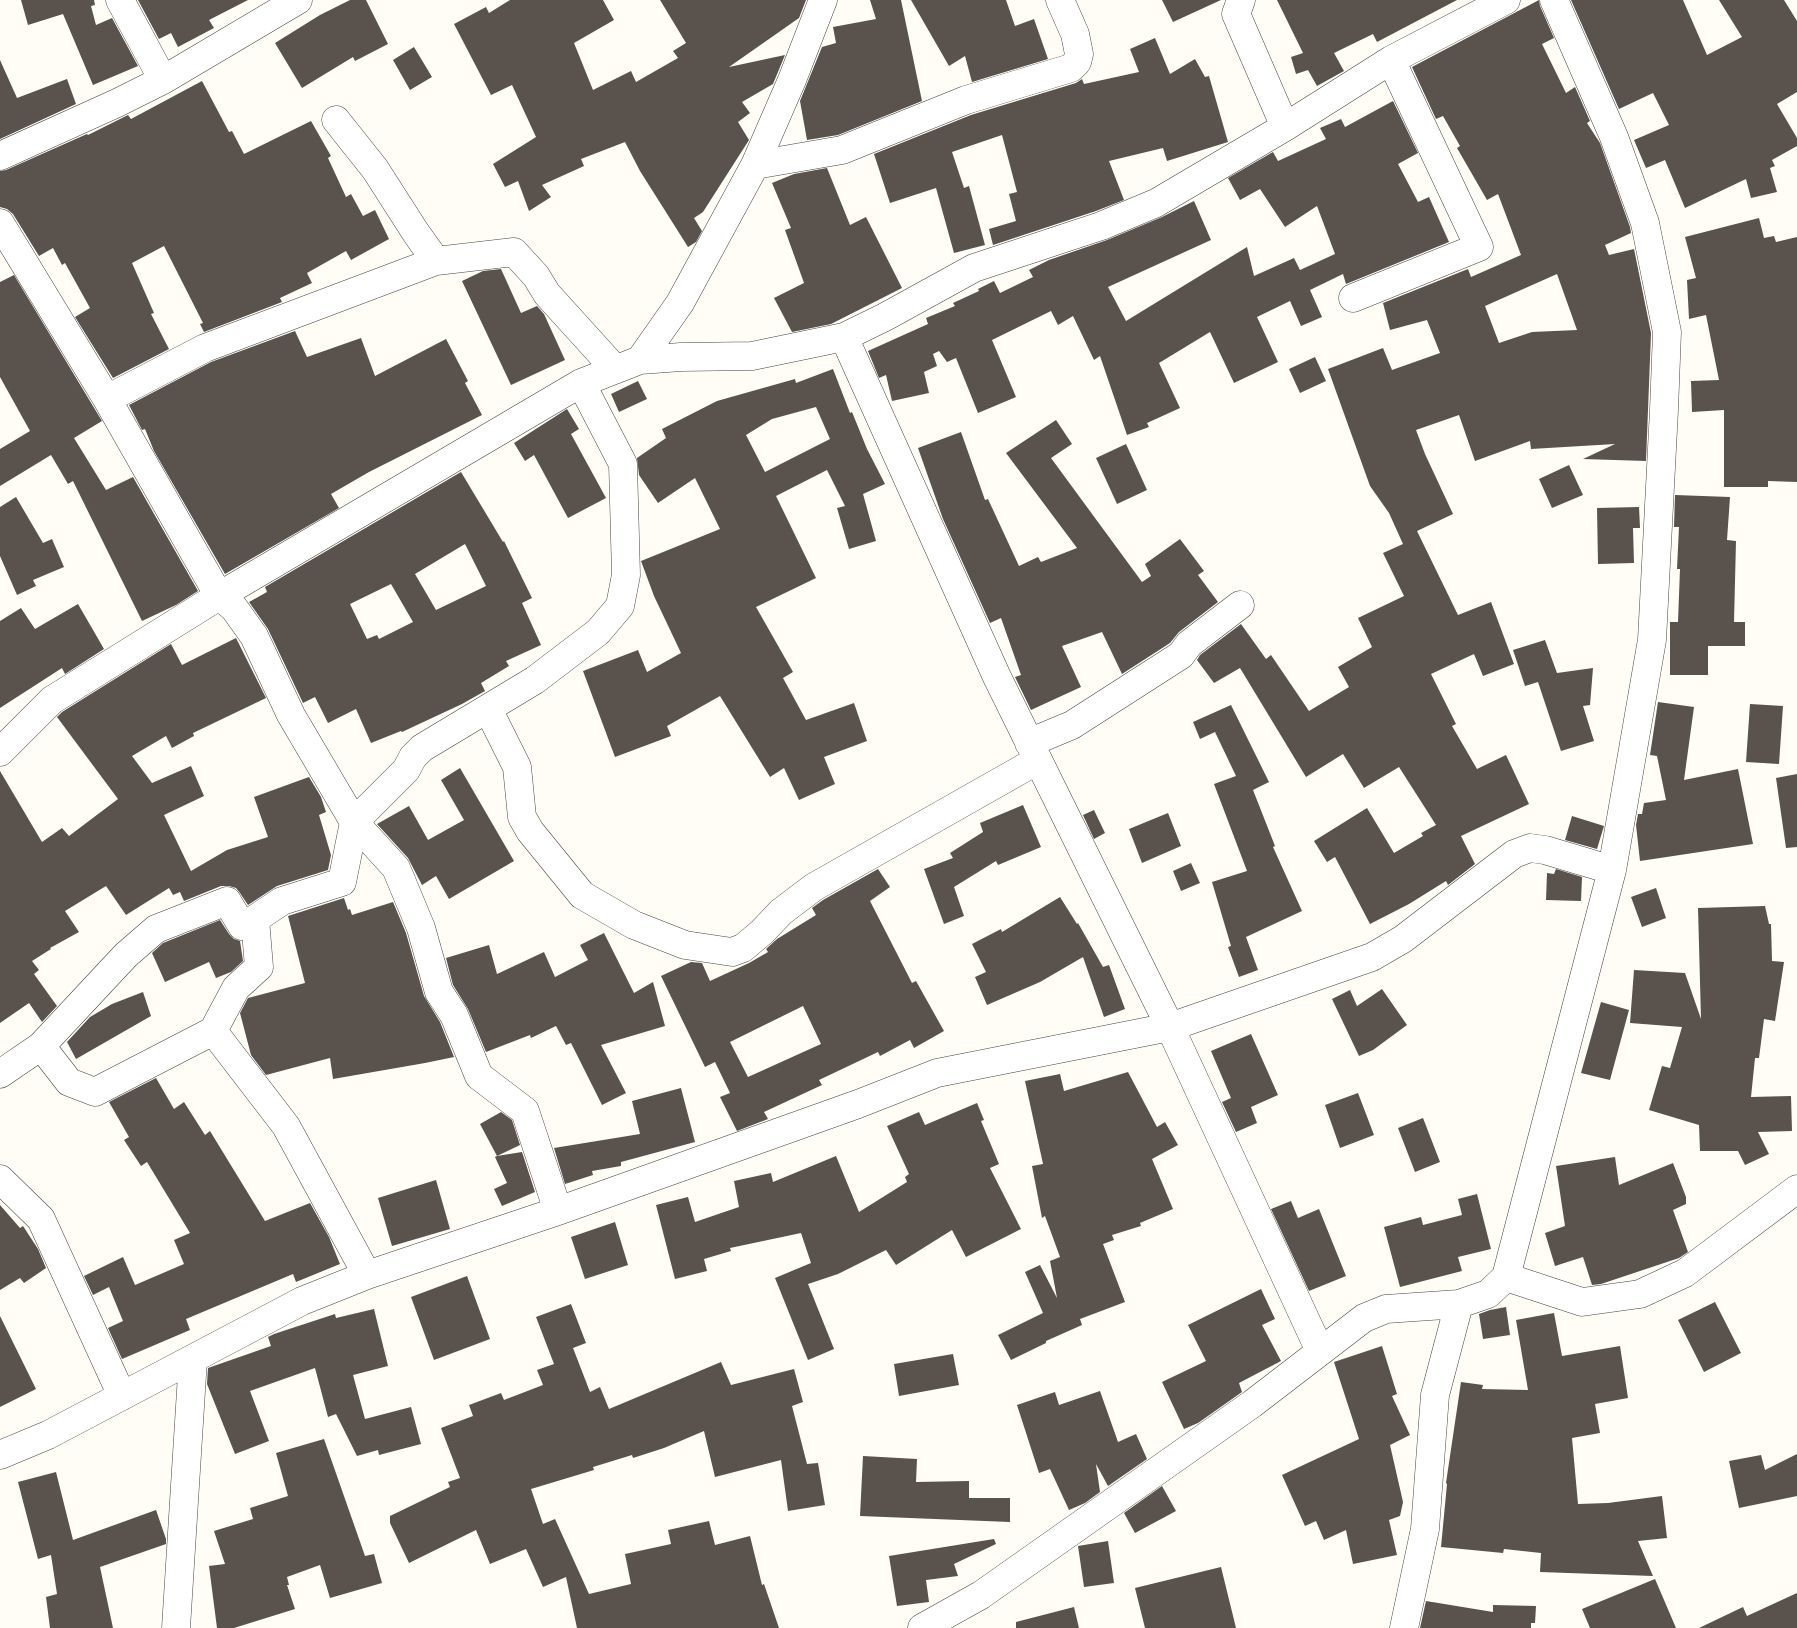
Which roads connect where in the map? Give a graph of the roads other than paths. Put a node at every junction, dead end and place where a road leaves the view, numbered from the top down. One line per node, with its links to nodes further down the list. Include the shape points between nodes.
1 (120, 0): 9 (street)
2 (298, 0): 9 (street)
3 (823, 0): 13 (street)
4 (1060, 0): 13 (street, via 1075,34 1079,54 1071,68 966,100 842,150)
5 (1241, 0): 11 (street, via 1236,14)
6 (1506, 0): 8 (street)
7 (1554, 0): 27 (street, via 1614,137 1645,223 1667,332 1652,640)
8 (1391, 60): 11 (street); 16 (street, via 1478,246)
9 (163, 80): 12 (street)
10 (336, 120): 15 (street, via 375,169)
11 (1285, 127): 17 (street, via 1156,203 1102,226 974,268)
12 (0, 156)
13 (755, 165): 18 (street, via 680,303)
14 (0, 223): 20 (street)
15 (436, 261): 18 (street, via 514,252 548,294); 20 (street, via 206,348)
16 (1353, 298)
17 (844, 337): 18 (street, via 752,356 681,357); 25 (street)
18 (628, 365): 19 (street)
19 (581, 383): 21 (street); 23 (street, via 623,464 626,576 620,606 598,632 535,680)
20 (106, 399): 21 (street)
21 (218, 596): 24 (street, via 52,700); 26 (street, via 234,608 254,636 290,715)
22 (1240, 605): 25 (street, via 1174,659)
23 (488, 709): 25 (street, via 517,767 522,818 582,895 634,925 685,945 732,952 743,948 781,912 814,887); 26 (street, via 422,748 406,770)
24 (0, 752)
25 (1034, 752): 29 (street)
26 (354, 822): 28 (street, via 342,882 282,901); 35 (street, via 396,868 421,928 439,992 454,1014 479,1076 525,1110)
27 (1612, 870): 29 (street, via 1530,848 1514,854 1404,939 1372,957); 37 (street)
28 (255, 919): 30 (street, via 259,967 236,988); 31 (street, via 242,926 227,901 156,928)
29 (1170, 1027): 35 (street, via 936,1073); 39 (street)
30 (213, 1032): 31 (street, via 95,1092 69,1082); 36 (street, via 286,1126)
31 (40, 1046): 32 (street)
32 (0, 1074)
33 (0, 1179): 41 (street, via 41,1219)
34 (1797, 1189): 37 (street, via 1685,1272 1640,1294 1582,1302)
35 (558, 1211): 36 (street)
36 (367, 1275): 40 (street, via 302,1301)
37 (1506, 1276): 38 (street, via 1488,1294)
38 (1459, 1304): 39 (street, via 1386,1309 1364,1318); 45 (street, via 1435,1396 1425,1529)
39 (1320, 1351): 44 (street, via 1252,1404 981,1595)
40 (193, 1358): 41 (street); 43 (street)
41 (122, 1396): 42 (street, via 48,1435)
42 (0, 1455)
43 (176, 1628)
44 (922, 1628)
45 (1404, 1628)

